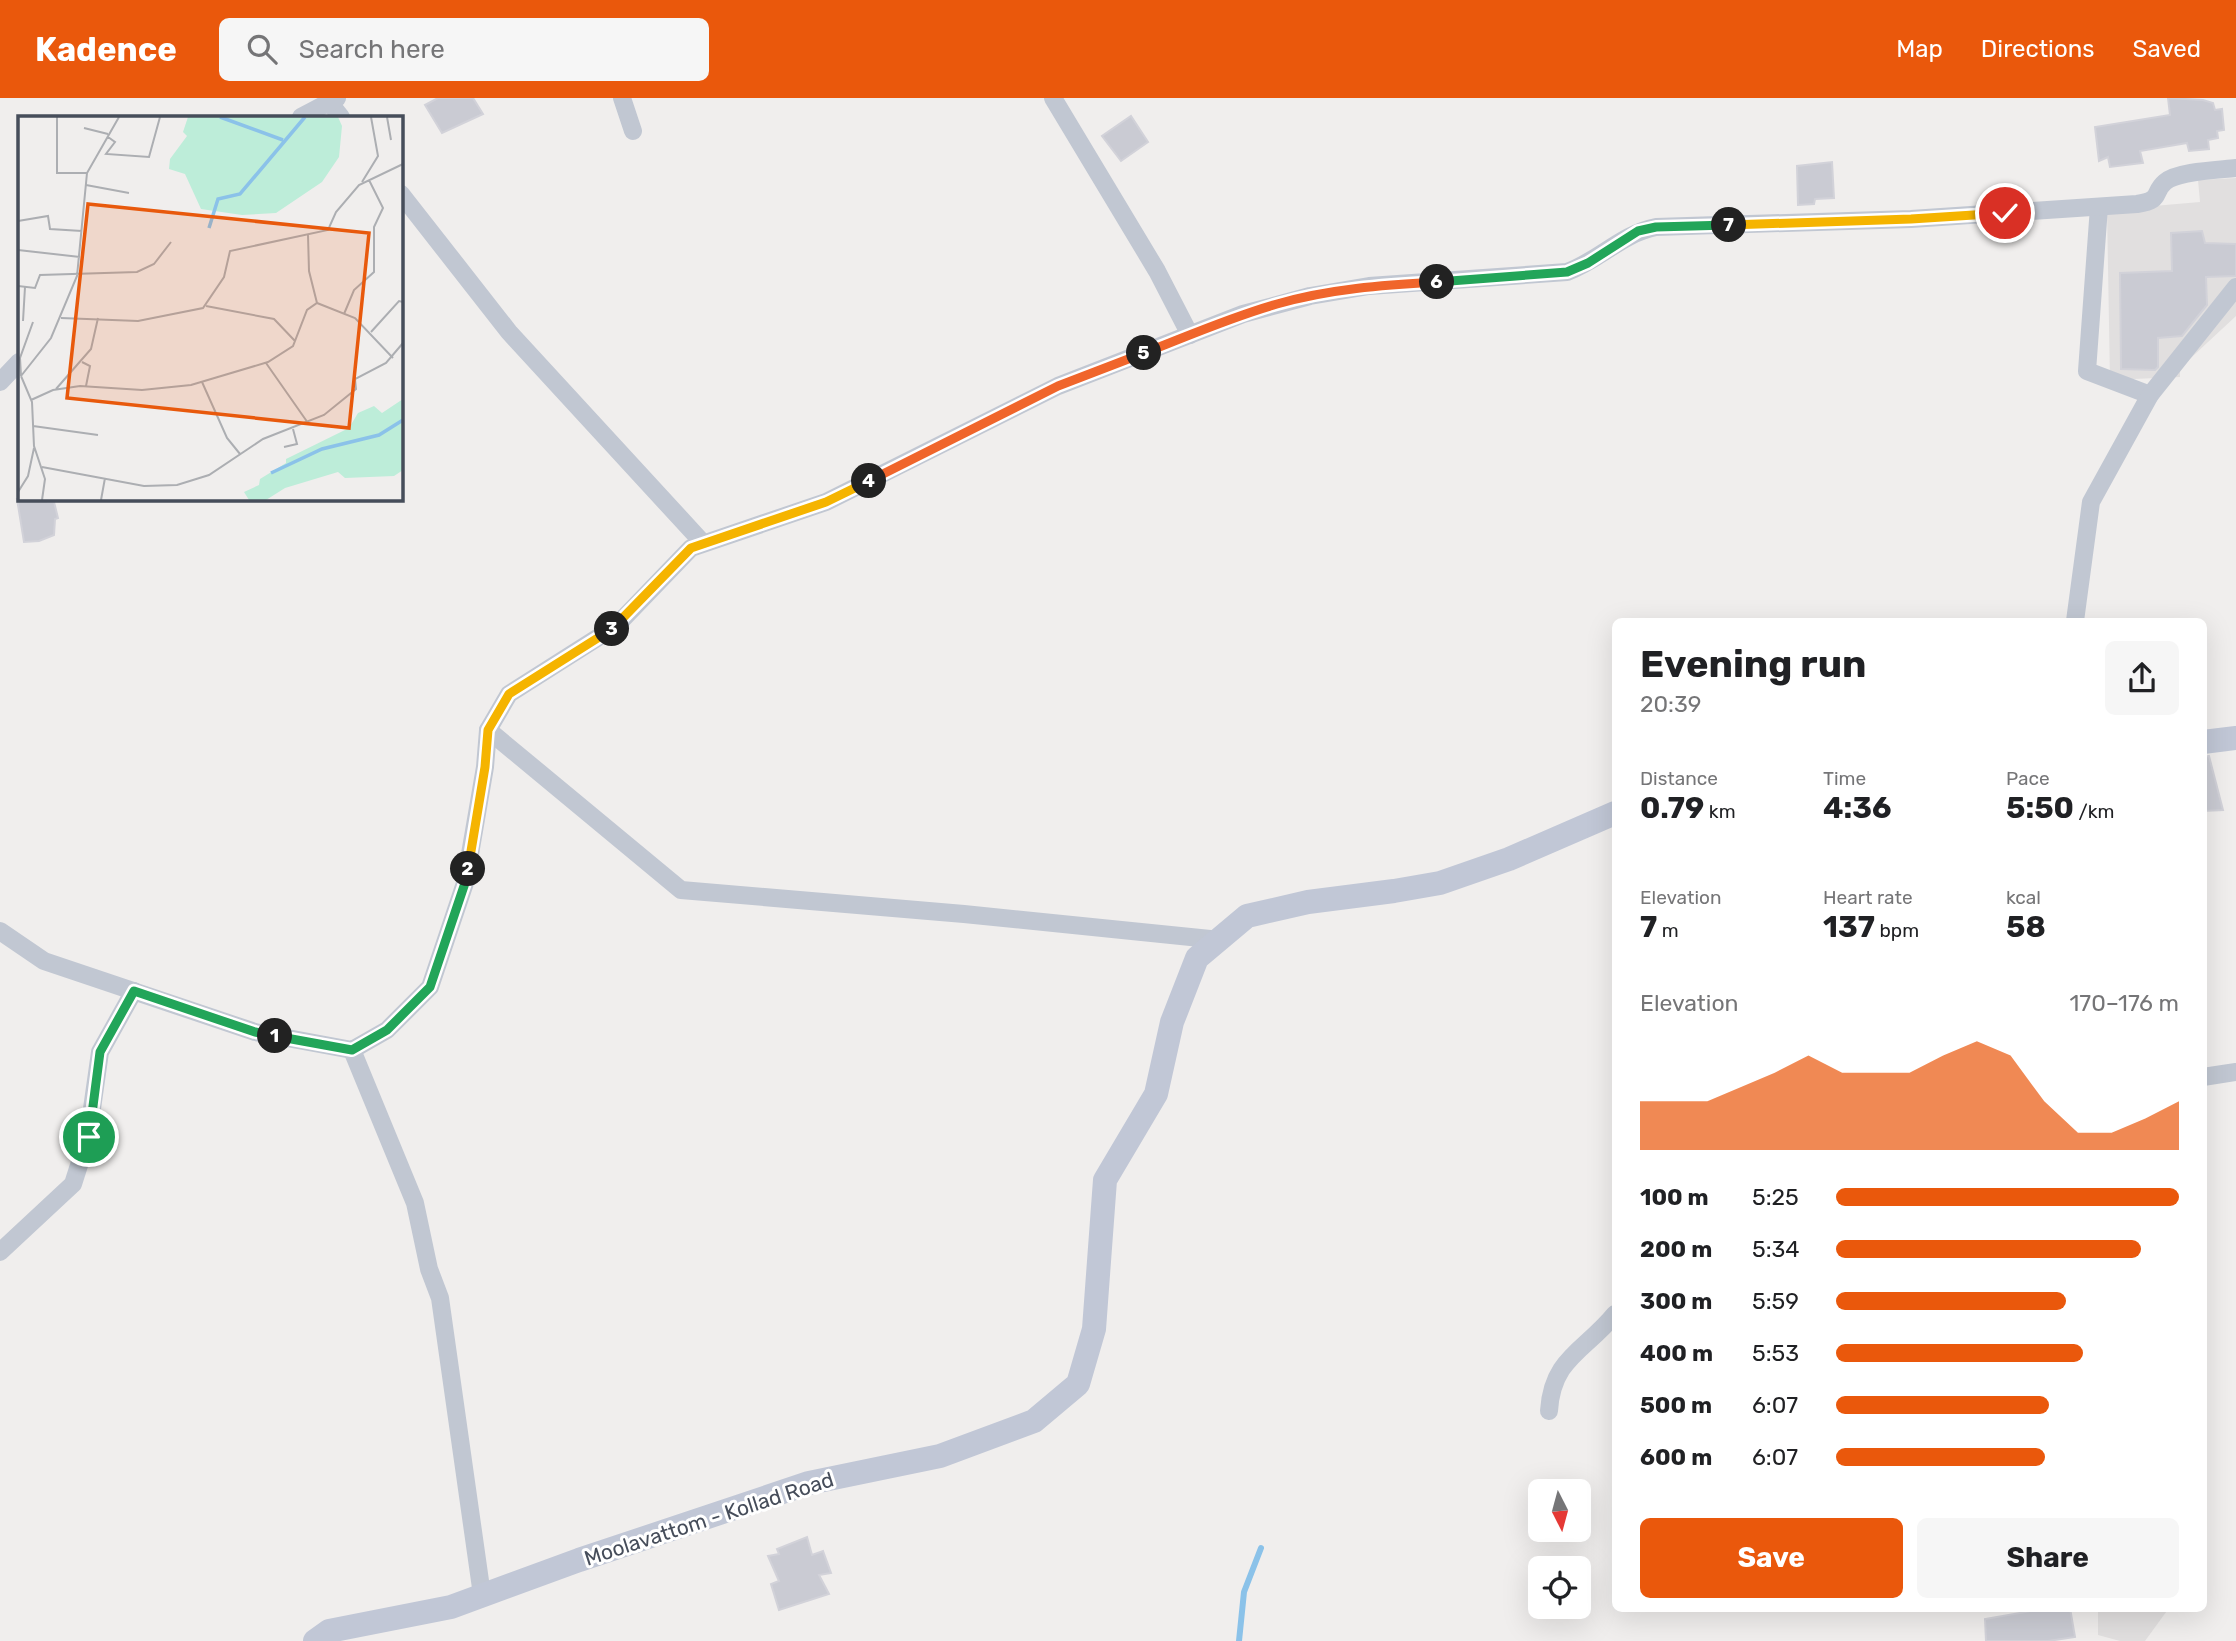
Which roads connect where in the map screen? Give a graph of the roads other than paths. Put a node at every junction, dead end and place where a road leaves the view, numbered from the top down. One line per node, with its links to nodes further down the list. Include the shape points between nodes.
1 (622, 98): 6 (street)
2 (1053, 98): 11 (street)
3 (333, 100): 4 (street); 5 (street)
4 (303, 116)
5 (341, 116)
6 (633, 131)
7 (2236, 168): 9 (street, via 2176,177 2164,182 2148,202)
8 (402, 195): 15 (street, via 509,332)
9 (2099, 207): 11 (street, via 1911,219 1656,227 1628,235 1567,272 1369,286 1279,303); 14 (street, via 2087,371)
10 (2236, 286): 14 (street)
11 (1190, 335): 15 (street, via 1058,386 826,502)
12 (18, 363): 13 (street)
13 (0, 382)
14 (2150, 395): 16 (street, via 2091,502)
15 (703, 543): 17 (street, via 691,548 616,626 509,694)
16 (2075, 618)
17 (488, 730): 22 (street, via 681,890); 24 (street, via 465,883 430,987 387,1030)
18 (2236, 738): 19 (main road)
19 (2207, 742)
20 (1612, 814): 22 (main road, Moolavattom - Kollad Road, via 1440,883 1308,902 1247,916)
21 (0, 932): 23 (street, via 44,961)
22 (1220, 940): 30 (main road, Moolavattom - Kollad Road, via 1197,958 1172,1022 1156,1094 1105,1180 1094,1329 1078,1384 1034,1421 940,1456 809,1483)
23 (134, 991): 24 (street, via 255,1032); 27 (street, via 100,1052 89,1137 73,1184)
24 (352, 1050): 30 (street, via 415,1203 440,1298)
25 (2236, 1072): 26 (street)
26 (2207, 1076)
27 (0, 1252)
28 (1612, 1317): 29 (street, via 1560,1368)
29 (1549, 1411)
30 (482, 1595): 31 (main road, Moolavattom - Kollad Road, via 451,1607 329,1631)
31 (315, 1641)

